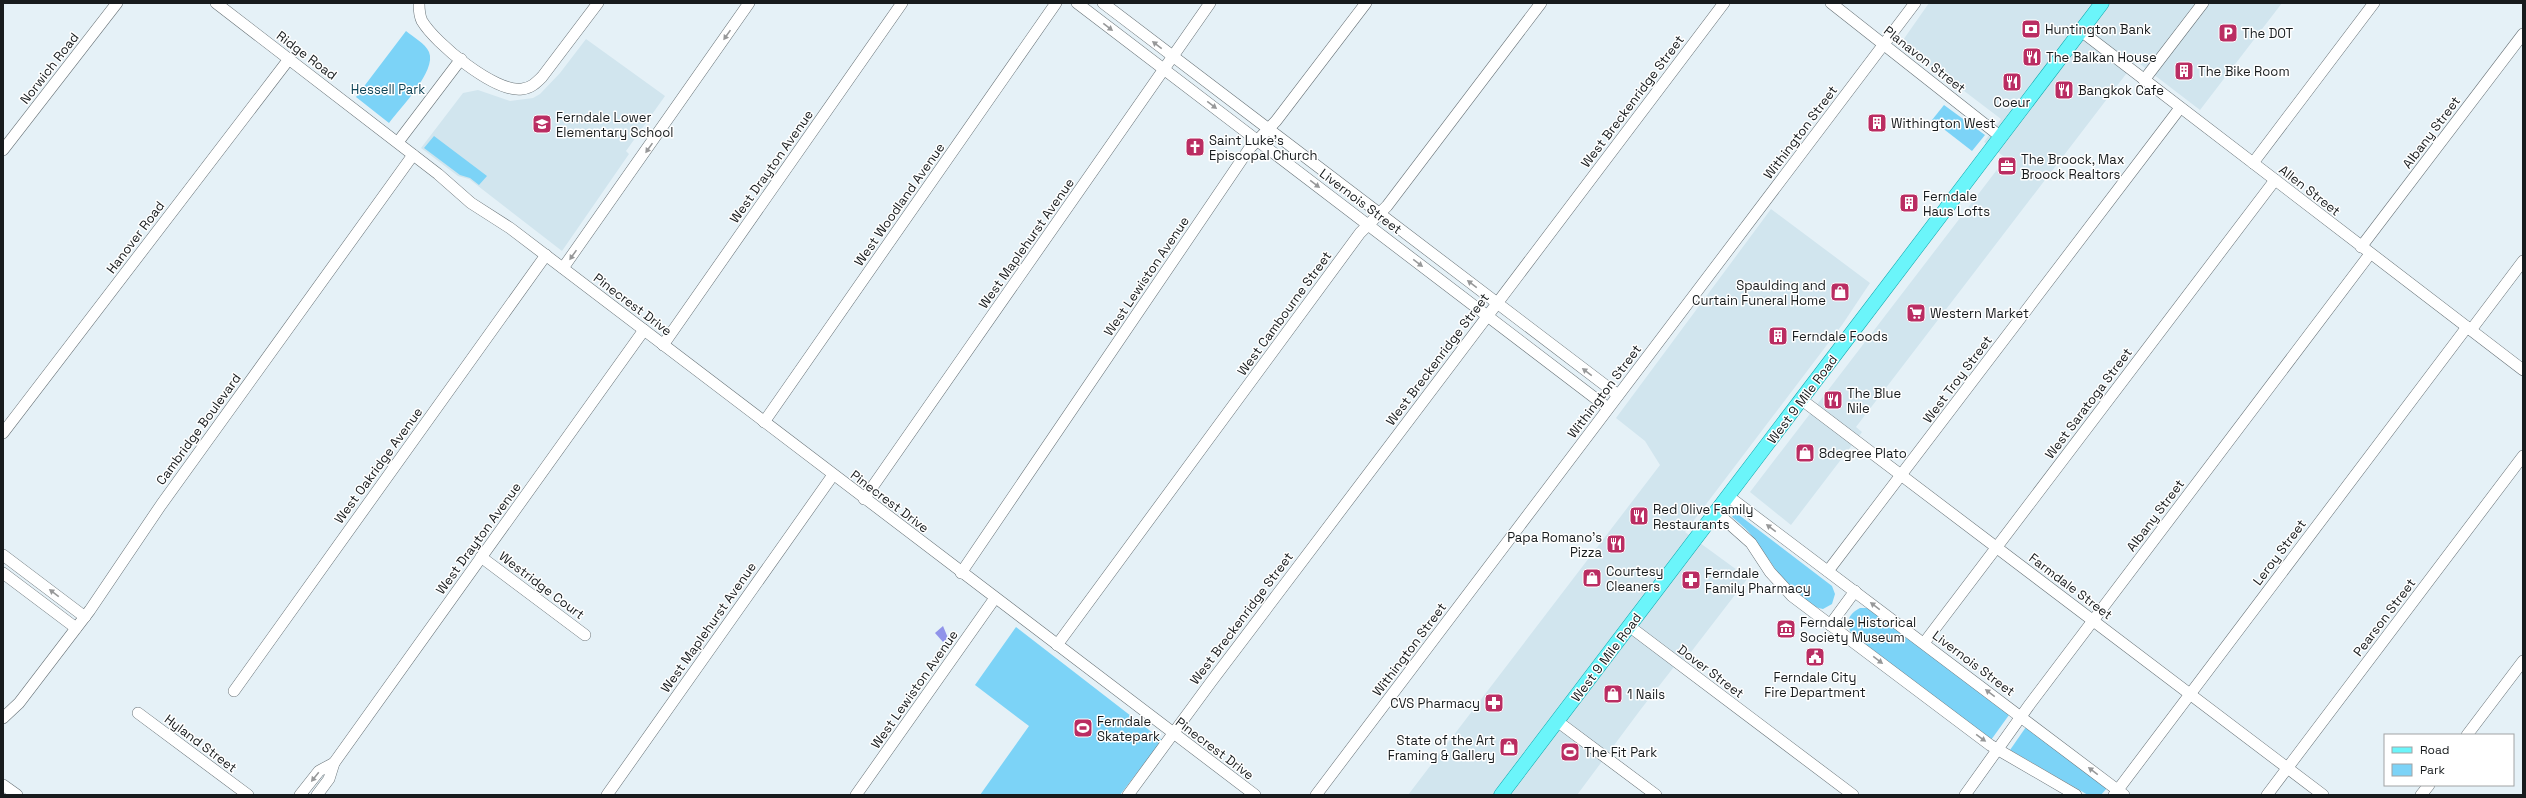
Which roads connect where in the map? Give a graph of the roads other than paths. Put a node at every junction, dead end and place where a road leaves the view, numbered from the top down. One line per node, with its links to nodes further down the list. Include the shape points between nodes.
1 (117, 3): 32 (street, Norwich Road)
2 (216, 3): 23 (street, Ridge Road)
3 (419, 3): 24 (street, via 423,21)
4 (598, 3): 24 (street, via 533,86 520,90 498,85)
5 (749, 3): 43 (street, one-way to 43)
6 (902, 3): 48 (street, West Drayton Avenue)
7 (1056, 3): 53 (street, West Woodland Avenue)
8 (1077, 3): 25 (street, Livernois Street, one-way to 25)
9 (1103, 3): 22 (street, Livernois Street, one-way to 9)
10 (1210, 3): 22 (street, West Maplehurst Avenue)
11 (1366, 3): 28 (street, West Lewiston Avenue)
12 (1541, 3): 36 (street, West Cambourne Street)
13 (1724, 3): 44 (street, West Breckenridge Street)
14 (1831, 3): 21 (street, Planavon Street)
15 (1915, 3): 21 (street, Withington Street)
16 (2102, 3): 19 (main road, West 9 Mile Road)
17 (2202, 3): 26 (street)
18 (2374, 3): 34 (street)
19 (2081, 31): 26 (street, Allen Street); 29 (main road, West 9 Mile Road)
20 (2523, 34): 39 (street, Albany Street)
21 (1884, 44): 29 (street, Planavon Street); 50 (street, Withington Street)
22 (1173, 57): 25 (street, West Maplehurst Avenue); 28 (street, Livernois Street)
23 (289, 59): 31 (street, Ridge Road); 54 (street, Hanover Road)
24 (461, 59): 31 (street)
25 (1164, 70): 30 (street, Livernois Street, one-way to 30); 59 (street, West Maplehurst Avenue)
26 (2144, 80): 27 (street, Allen Street)
27 (2180, 108): 34 (street, Allen Street); 57 (street, West Troy Street)
28 (1269, 129): 30 (street, West Lewiston Avenue); 36 (street, Livernois Street)
29 (2001, 137): 51 (main road, West 9 Mile Road)
30 (1258, 140): 38 (street, Livernois Street, one-way to 38); 65 (street, West Lewiston Avenue, via 1249,149)
31 (398, 142): 33 (street, Ridge Road)
32 (3, 150)
33 (413, 154): 37 (street, Ridge Road, via 471,203); 69 (street, Cambridge Boulevard, via 166,498)
34 (2253, 163): 35 (street, Allen Street)
35 (2275, 180): 39 (street, Allen Street); 61 (street, West Saratoga Street)
36 (1380, 214): 38 (street, West Cambourne Street); 44 (street, Livernois Street, one-way to 36)
37 (506, 225): 41 (street, Pinecrest Drive)
38 (1368, 225): 45 (street, Livernois Street, one-way to 45); 76 (street, West Cambourne Street)
39 (2361, 247): 40 (street, Allen Street)
40 (2370, 254): 46 (street, Allen Street); 70 (street, Albany Street)
41 (546, 255): 43 (street, Pinecrest Drive); 78 (street, West Oakridge Avenue)
42 (2523, 261): 46 (street, Leroy Street)
43 (563, 268): 47 (street, Pinecrest Drive)
44 (1497, 303): 45 (street, West Breckenridge Street); 50 (street, Livernois Street, one-way to 44)
45 (1488, 316): 52 (street, Livernois Street); 84 (street, West Breckenridge Street)
46 (2469, 329): 49 (street, Allen Street); 79 (street, Leroy Street)
47 (644, 330): 48 (street, Pinecrest Drive); 63 (street, West Drayton Avenue)
48 (663, 345): 53 (street, Pinecrest Drive)
49 (2523, 370)
50 (1618, 396): 52 (street, Withington Street)
51 (1802, 400): 57 (street, Farmdale Street); 58 (main road, West 9 Mile Road)
52 (1608, 408): 100 (street, Withington Street)
53 (764, 422): 56 (street, Pinecrest Drive)
54 (3, 432)
55 (2523, 456): 88 (street, Pearson Street)
56 (833, 475): 59 (street, Pinecrest Drive); 96 (street, West Maplehurst Avenue)
57 (1902, 476): 61 (street, Farmdale Street); 64 (street, West Troy Street)
58 (1728, 496): 60 (main road, West 9 Mile Road); 64 (street, Livernois Street, one-way to 58)
59 (864, 499): 65 (street, Pinecrest Drive)
60 (1716, 512): 71 (street, via 1751,543 1779,583); 72 (main road, West 9 Mile Road)
61 (1996, 547): 70 (street, Farmdale Street); 75 (street, West Saratoga Street)
62 (3, 555): 69 (street, one-way to 62)
63 (481, 557): 74 (street, Westridge Court); 87 (street, West Drayton Avenue)
64 (1828, 571): 67 (street, Livernois Street)
65 (961, 572): 68 (street, Pinecrest Drive)
66 (3, 573): 73 (street)
67 (1855, 591): 71 (street); 75 (street, Livernois Street, one-way to 67)
68 (995, 598): 76 (street, Pinecrest Drive); 97 (street, West Lewiston Avenue)
69 (85, 617): 73 (street, Cambridge Boulevard)
70 (2093, 620): 79 (street, Farmdale Street); 81 (street, Albany Street)
71 (1830, 625): 86 (street, one-way to 86)
72 (1629, 626): 83 (main road, West 9 Mile Road); 103 (street, Dover Street)
73 (76, 628): 82 (street, Cambridge Boulevard, via 19,703)
74 (585, 635)
75 (1924, 643): 81 (street, Livernois Street, one-way to 75)
76 (1057, 645): 84 (street, Pinecrest Drive)
77 (2523, 661): 85 (street)
78 (234, 690)
79 (2190, 694): 88 (street, Farmdale Street); 91 (street, Leroy Street)
80 (138, 713): 93 (street, Hyland Street)
81 (2021, 716): 86 (street, Albany Street); 91 (street, Livernois Street, one-way to 81)
82 (3, 718)
83 (1558, 721): 101 (main road, West 9 Mile Road); 102 (street)
84 (1173, 733): 98 (street, West Breckenridge Street); 99 (street, Pinecrest Drive)
85 (2468, 734)
86 (1998, 749): 104 (street, Albany Street); 105 (street)
87 (334, 763): 94 (street, West Drayton Avenue, one-way to 94, via 319,771); 95 (street, West Drayton Avenue, via 329,779)
88 (2287, 768): 106 (street, Pearson Street); 107 (street, Farmdale Street)
89 (3, 785): 92 (street)
90 (2428, 786): 108 (street)
91 (2118, 793)
92 (17, 795)
93 (248, 795)
94 (300, 795)
95 (317, 795)
96 (607, 795)
97 (856, 795)
98 (1128, 795)
99 (1255, 795)
100 (1316, 795)
101 (1502, 795)
102 (1656, 795)
103 (1853, 795)
104 (1965, 795)
105 (2076, 795)
106 (2267, 795)
107 (2323, 795)
108 (2421, 795)

